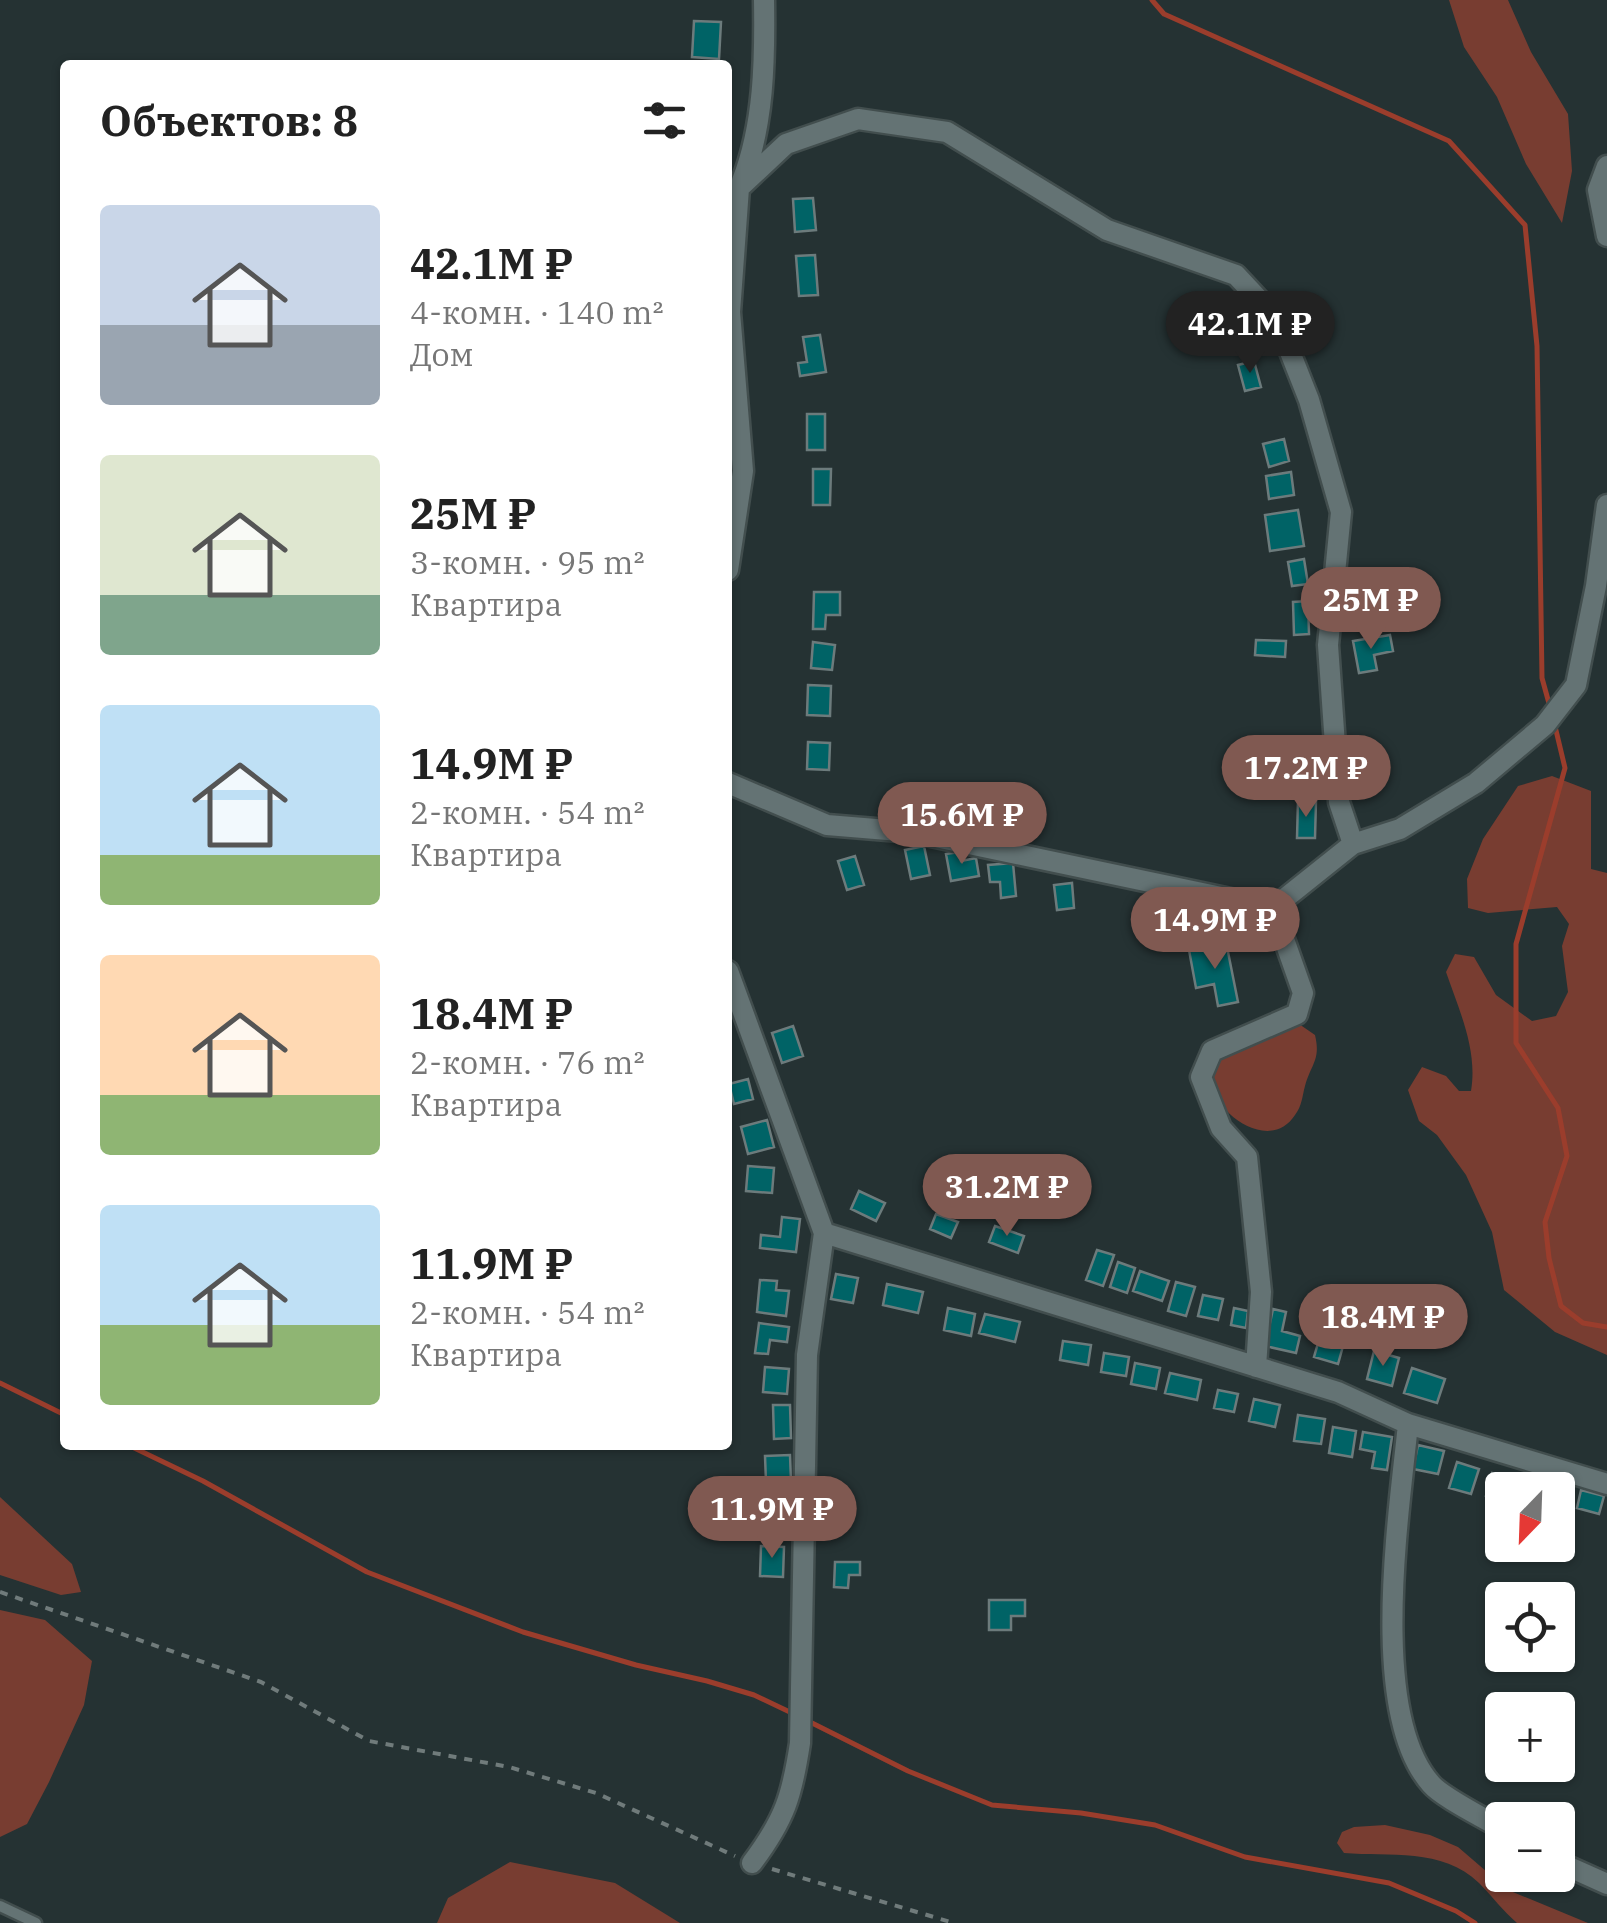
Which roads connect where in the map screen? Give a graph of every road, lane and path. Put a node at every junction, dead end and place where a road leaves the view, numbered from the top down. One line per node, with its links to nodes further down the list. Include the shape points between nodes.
1 (764, 0): 3 (street, via 765,61 751,158)
2 (1607, 166): 4 (street, via 1598,190)
3 (739, 188): 5 (street); 10 (street, via 786,144 858,119 947,132 1107,230 1236,275 1277,318 1341,512 1328,645 1339,802)
4 (1607, 236)
5 (732, 284)
6 (732, 336): 8 (street, via 743,470)
7 (1607, 505): 10 (street, via 1576,685 1545,725 1476,783 1400,829)
8 (732, 543)
9 (732, 785): 11 (street, via 827,824 912,832)
10 (1353, 844): 11 (street)
11 (1273, 908): 14 (street, via 1303,993 1297,1014 1212,1050 1202,1077 1220,1128 1247,1158 1260,1292)
12 (732, 982): 13 (street)
13 (824, 1233): 14 (street); 19 (street, via 807,1355 800,1743 792,1794)
14 (1256, 1367): 15 (street, via 1338,1392)
15 (1408, 1424): 16 (street); 18 (street, via 1392,1590 1399,1712 1431,1786)
16 (1607, 1484)
17 (0, 1592): 19 (path, via 261,1682 369,1741 509,1766 596,1793)
18 (1485, 1819)
19 (752, 1864): 24 (path)
20 (1575, 1870): 21 (street)
21 (1607, 1884)
22 (0, 1906): 23 (lane)
23 (36, 1923)
24 (954, 1923)

